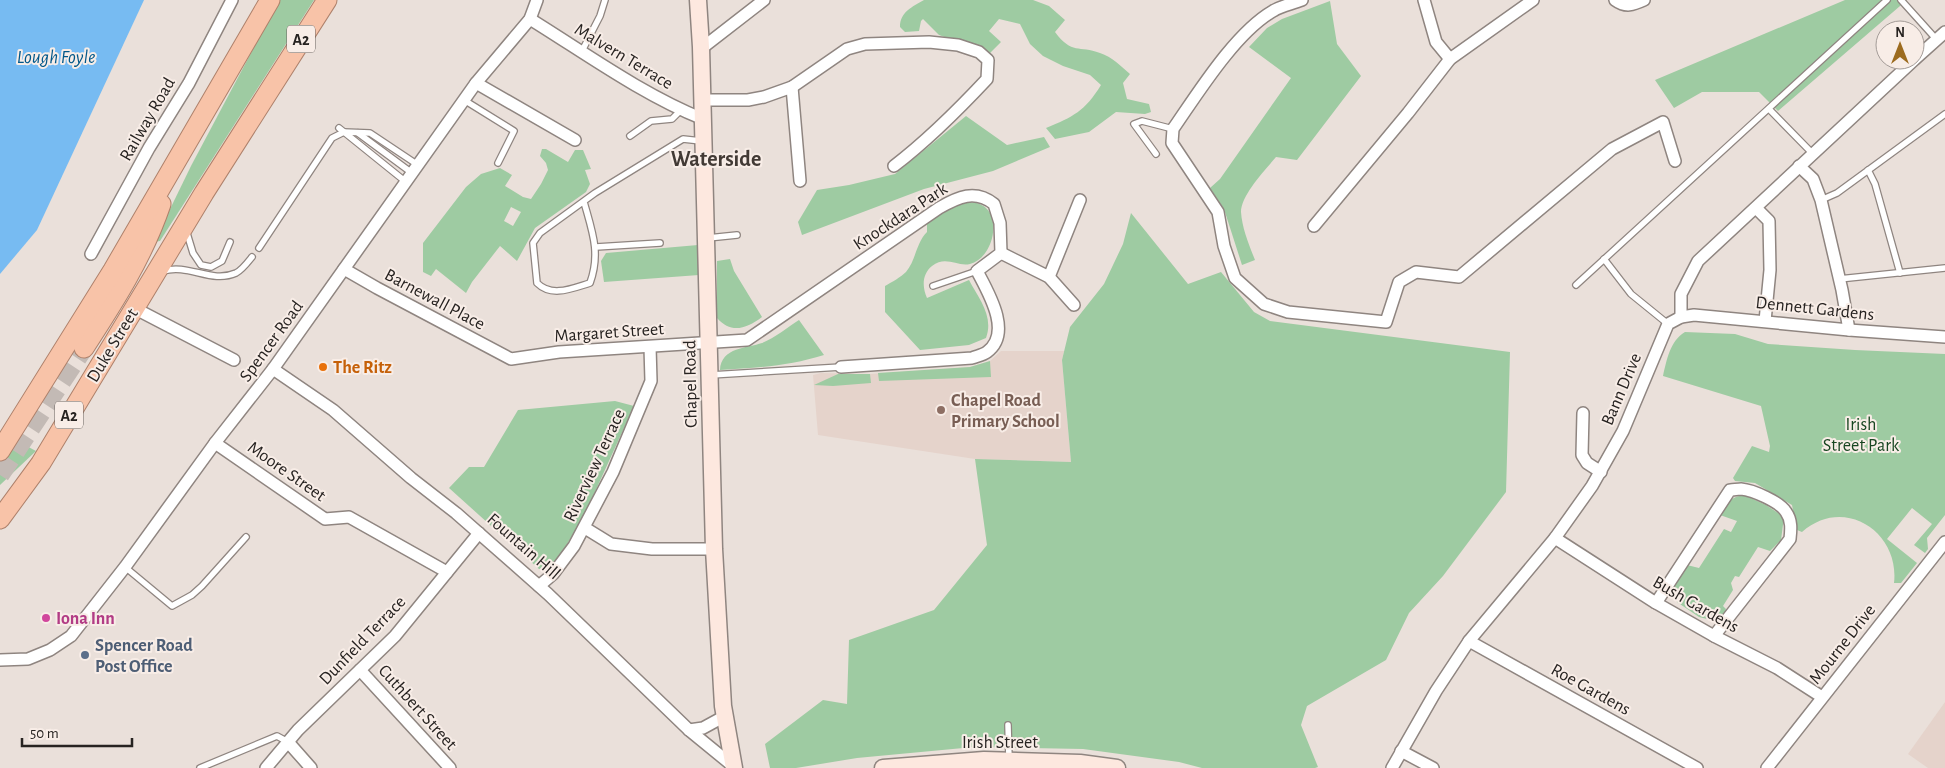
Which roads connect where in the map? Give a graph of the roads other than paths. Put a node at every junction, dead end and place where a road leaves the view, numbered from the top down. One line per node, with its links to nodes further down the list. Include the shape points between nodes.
1 (232, 0): 61 (street, Railway Road)
2 (270, 0): 39 (highway, Duke Street / A2)
3 (327, 0): 47 (highway, Duke Street / A2)
4 (537, 0): 16 (street, Spencer Road)
5 (605, 0): 19 (lane)
6 (698, 0): 18 (main road, Chapel Road)
7 (764, 0): 18 (street)
8 (1302, 0): 15 (street)
9 (1424, 0): 21 (street, via 1436,42)
10 (1533, 0): 21 (street)
11 (1615, 0): 12 (street, via 1621,5 1631,6)
12 (1644, 0)
13 (1888, 0): 27 (lane)
14 (1901, 0): 17 (lane)
15 (1271, 5): 31 (street, via 1234,45)
16 (530, 19): 19 (street, Malvern Terrace); 23 (street, Spencer Road)
17 (1941, 36): 20 (street)
18 (701, 47): 26 (main road, Chapel Road)
19 (582, 51): 28 (street, Malvern Terrace)
20 (1925, 51)
21 (1450, 59): 53 (street)
22 (1904, 70): 38 (street)
23 (476, 84): 25 (street, Spencer Road); 35 (street)
24 (792, 87): 26 (street, via 764,98); 42 (street, via 840,53 865,44 929,42 958,45 979,52 988,60 987,79 920,146); 46 (street)
25 (464, 100): 41 (lane, via 514,131); 45 (street, Spencer Road)
26 (702, 100): 30 (main road, Chapel Road)
27 (1769, 108): 38 (lane); 63 (lane)
28 (681, 110): 30 (street, Malvern Terrace); 34 (lane, via 672,119 651,121)
29 (1945, 114): 44 (lane)
30 (703, 119): 36 (main road, Chapel Road)
31 (1173, 129): 37 (lane, via 1142,121 1134,124); 40 (street, via 1172,143 1218,212 1224,246 1235,278 1264,304 1288,312 1386,322 1399,282 1416,272 1459,277 1612,149 1663,122)
32 (342, 130): 33 (lane); 45 (lane); 59 (lane, via 332,138)
33 (356, 131): 45 (lane); 45 (lane, via 370,133)
34 (630, 136)
35 (576, 140)
36 (703, 142): 50 (lane, via 682,139); 55 (main road, Chapel Road)
37 (1156, 154)
38 (1812, 154): 43 (street)
39 (177, 160): 71 (highway, Duke Street / A2, via 153,229); 91 (highway, Duke Street / A2, via 114,270)
40 (1675, 161)
41 (498, 163)
42 (894, 166)
43 (1799, 166): 49 (street, via 1813,179); 51 (street)
44 (1868, 170): 49 (lane, via 1837,193); 68 (lane, via 1875,184)
45 (412, 173): 65 (street, Spencer Road)
46 (800, 181)
47 (204, 193): 52 (highway, Duke Street / A2); 71 (highway, Duke Street / A2)
48 (1080, 200): 69 (street)
49 (1821, 200): 70 (street)
50 (584, 202): 58 (lane); 58 (lane, via 540,233 533,243 536,284 554,292 590,283 595,270)
51 (1756, 208): 76 (street, via 1698,261 1681,294); 77 (street, via 1770,221 1770,270)
52 (184, 226): 56 (lane, via 193,254 201,265 211,267 222,261); 67 (highway, Duke Street / A2)
53 (1314, 226)
54 (737, 235): 55 (lane)
55 (706, 238): 81 (main road, Chapel Road)
56 (230, 242)
57 (660, 243): 58 (lane)
58 (596, 247)
59 (259, 248)
60 (1001, 253): 66 (street); 69 (street); 81 (street, Knockdara Park, via 1000,223 994,204 978,195 958,197 747,340)
61 (91, 254)
62 (252, 257): 67 (lane, via 236,273 211,277 194,270 173,268)
63 (1604, 259): 72 (lane); 78 (lane, via 1631,294)
64 (1945, 268): 68 (lane)
65 (344, 269): 84 (street, Barnewall Place); 87 (street, Spencer Road)
66 (977, 271): 73 (lane); 86 (street, via 999,319 996,340 987,352 972,358)
67 (156, 273): 75 (highway, Duke Street / A2)
68 (1900, 273): 70 (lane)
69 (1049, 277): 74 (street)
70 (1839, 279): 79 (street)
71 (125, 284): 83 (highway, Duke Street / A2)
72 (1576, 285)
73 (933, 286)
74 (1074, 305)
75 (134, 308): 85 (street); 93 (highway, Duke Street / A2, via 41,463)
76 (1681, 317): 77 (street, Dennett Gardens, via 1694,315); 78 (street)
77 (1764, 321): 79 (street, Dennett Gardens)
78 (1668, 324): 92 (street, Bann Drive, via 1623,431)
79 (1849, 330): 80 (street, Dennett Gardens)
80 (1945, 337)
81 (709, 343): 82 (street, Margaret Street); 88 (main road, Chapel Road)
82 (650, 347): 84 (street, Margaret Street, via 559,352); 94 (street, Riverview Terrace, via 652,381)
83 (84, 348)
84 (511, 359)
85 (234, 360)
86 (841, 367): 88 (lane)
87 (273, 369): 90 (street, Spencer Road); 95 (street, Fountain Hill, via 333,410)
88 (709, 376): 99 (main road, Chapel Road)
89 (1583, 413): 92 (street, via 1582,455)
90 (215, 443): 100 (street, Spencer Road); 101 (street, Moore Street, via 325,518 348,517)
91 (0, 451)
92 (1600, 472): 97 (street, Bann Drive)
93 (0, 519)
94 (585, 528): 99 (street, via 611,544); 102 (street, Riverview Terrace, via 553,574)
95 (479, 533): 101 (street, Dunfield Terrace); 102 (street, Fountain Hill)
96 (246, 537): 100 (lane, via 202,586 172,606)
97 (1555, 538): 103 (street, Bush Gardens); 105 (street, Bann Drive)
98 (1945, 542): 108 (street, Mourne Drive)
99 (714, 549): 109 (main road, Chapel Road)
100 (125, 567): 106 (street, Spencer Road, via 71,636 28,659)
101 (447, 572): 107 (street, Dunfield Terrace, via 395,636)
102 (540, 586): 111 (street, Fountain Hill)
103 (1656, 603): 104 (street, Bush Gardens); 104 (street, via 1730,490 1742,489 1762,495 1787,513 1790,539)
104 (1714, 636): 108 (street, Bush Gardens, via 1777,668)
105 (1469, 641): 113 (street, Bann Drive); 124 (street, Roe Gardens)
106 (0, 660)
107 (360, 670): 112 (street, Dunfield Terrace); 119 (street, Cuthbert Street)
108 (1822, 697): 125 (street, Mourne Drive)
109 (725, 716): 111 (street, via 703,728); 115 (main road, Chapel Road)
110 (1008, 725): 114 (lane)
111 (689, 730): 115 (street, Fountain Hill)
112 (288, 742): 116 (lane, via 277,736); 117 (street, Dunfield Terrace); 118 (street)
113 (1401, 751): 122 (street, Bann Drive); 123 (street)
114 (1009, 761): 120 (main road, Irish Street); 121 (main road, Irish Street, via 1080,763)
115 (733, 767)
116 (200, 768)
117 (266, 768)
118 (311, 768)
119 (450, 768)
120 (883, 768)
121 (1117, 768)
122 (1392, 768)
123 (1433, 768)
124 (1696, 768)
125 (1767, 768)

